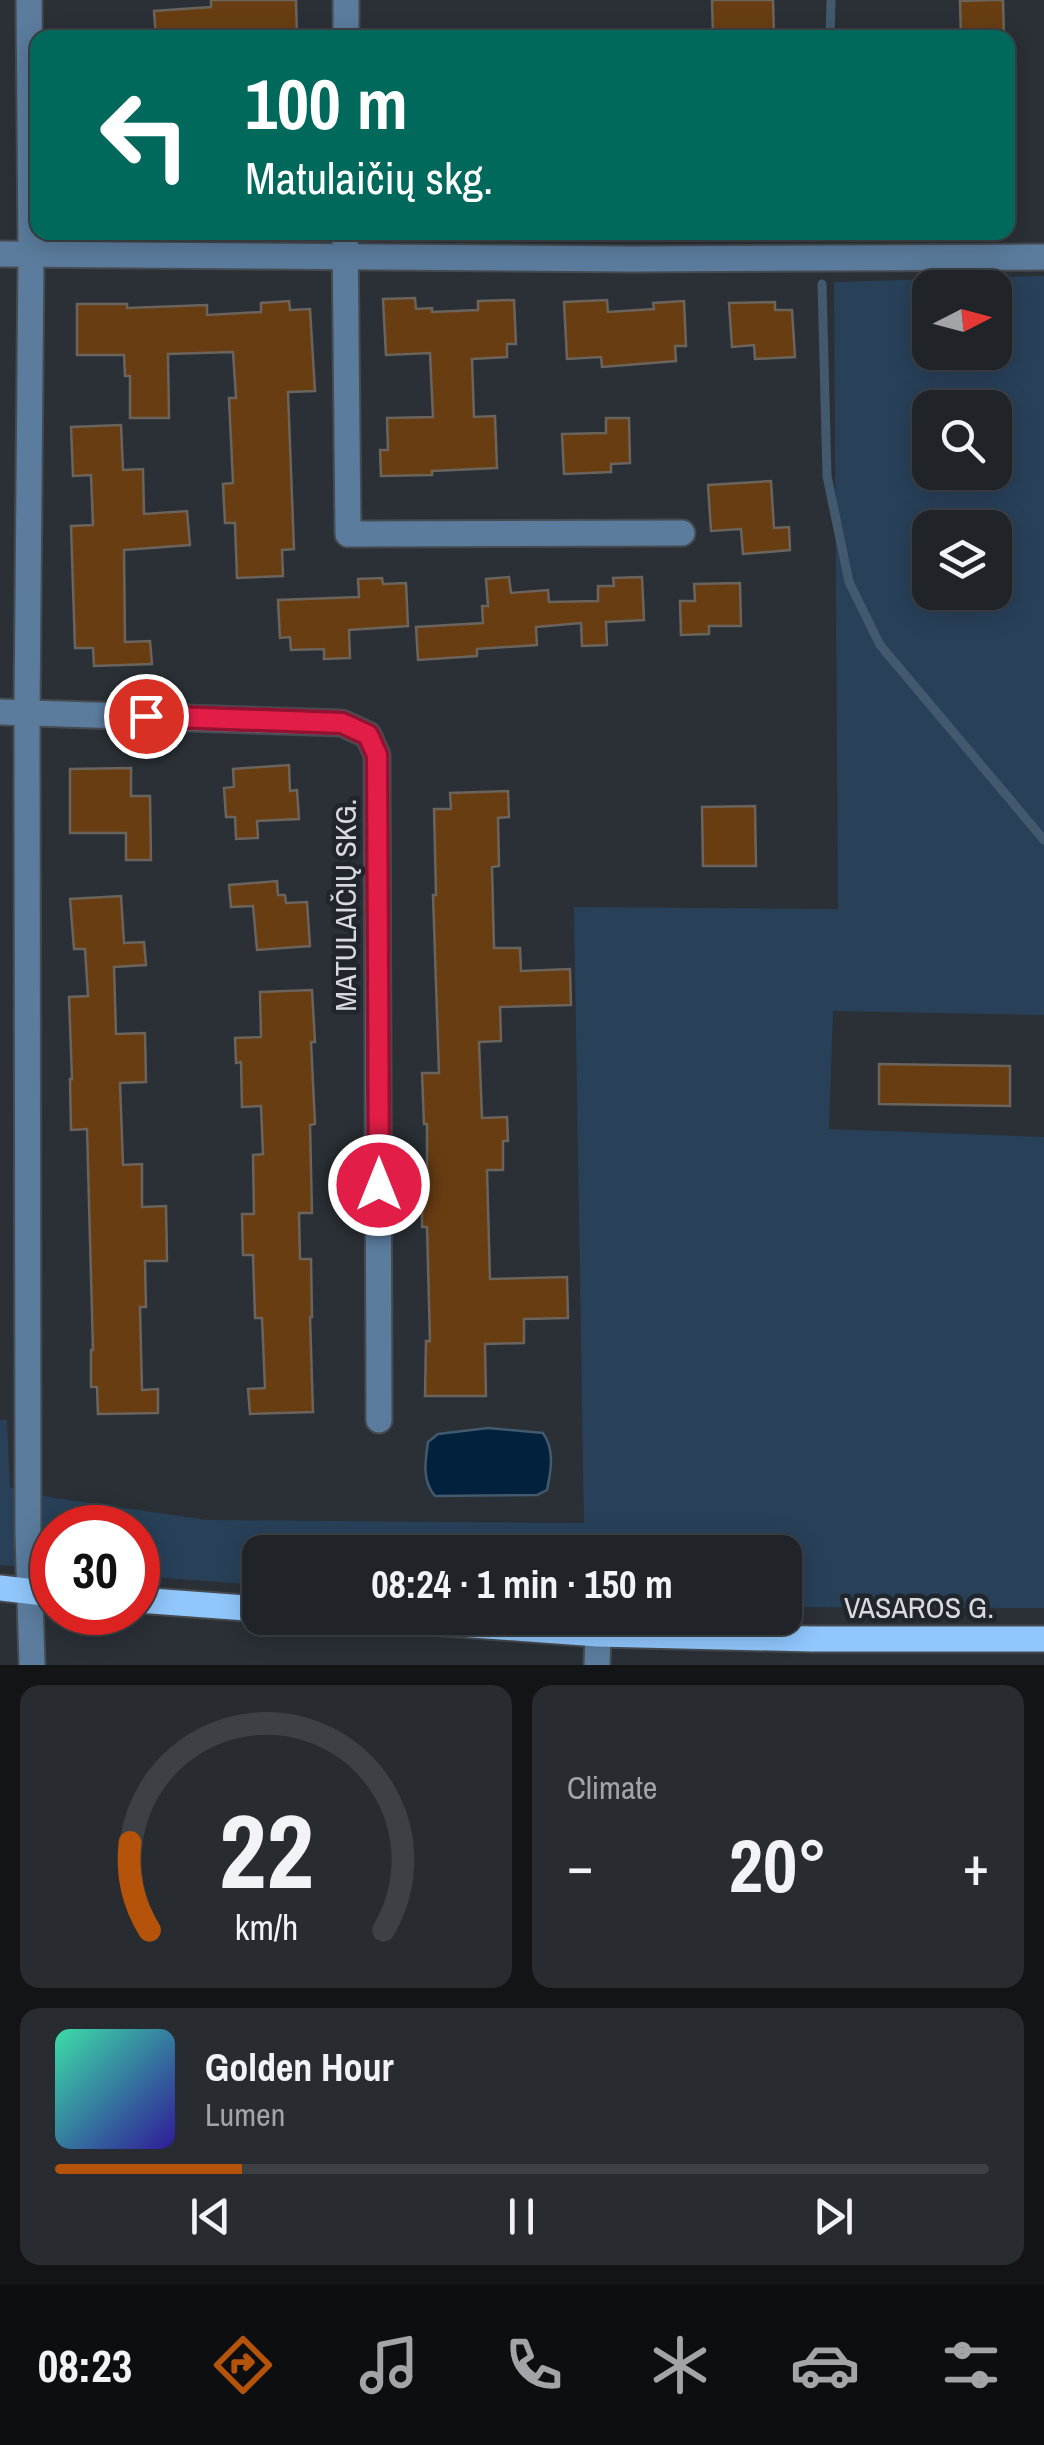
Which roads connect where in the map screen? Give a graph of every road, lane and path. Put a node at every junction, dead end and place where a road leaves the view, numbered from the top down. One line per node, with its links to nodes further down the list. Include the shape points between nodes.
1 (29, 0): 4 (street)
2 (346, 0): 3 (street)
3 (346, 30)
4 (30, 127)
5 (31, 240): 8 (street)
6 (345, 244): 8 (street); 9 (street, via 613,259); 10 (street, via 348,534)
7 (0, 254): 8 (street)
8 (31, 254): 12 (street)
9 (1044, 257)
10 (682, 533)
11 (0, 712): 12 (street, MATULAIČIŲ SKG.)
12 (27, 713): 13 (street, MATULAIČIŲ SKG., via 342,723 368,735 377,755); 14 (street)
13 (380, 1420)
14 (30, 1542)
15 (0, 1588): 16 (main road)
16 (30, 1592)
17 (160, 1602): 18 (main road)
18 (242, 1608)
19 (36, 1635): 23 (street)
20 (598, 1635): 24 (street)
21 (641, 1635): 22 (main road, VASAROS G.)
22 (1044, 1640)
23 (32, 1665)
24 (597, 1665)

